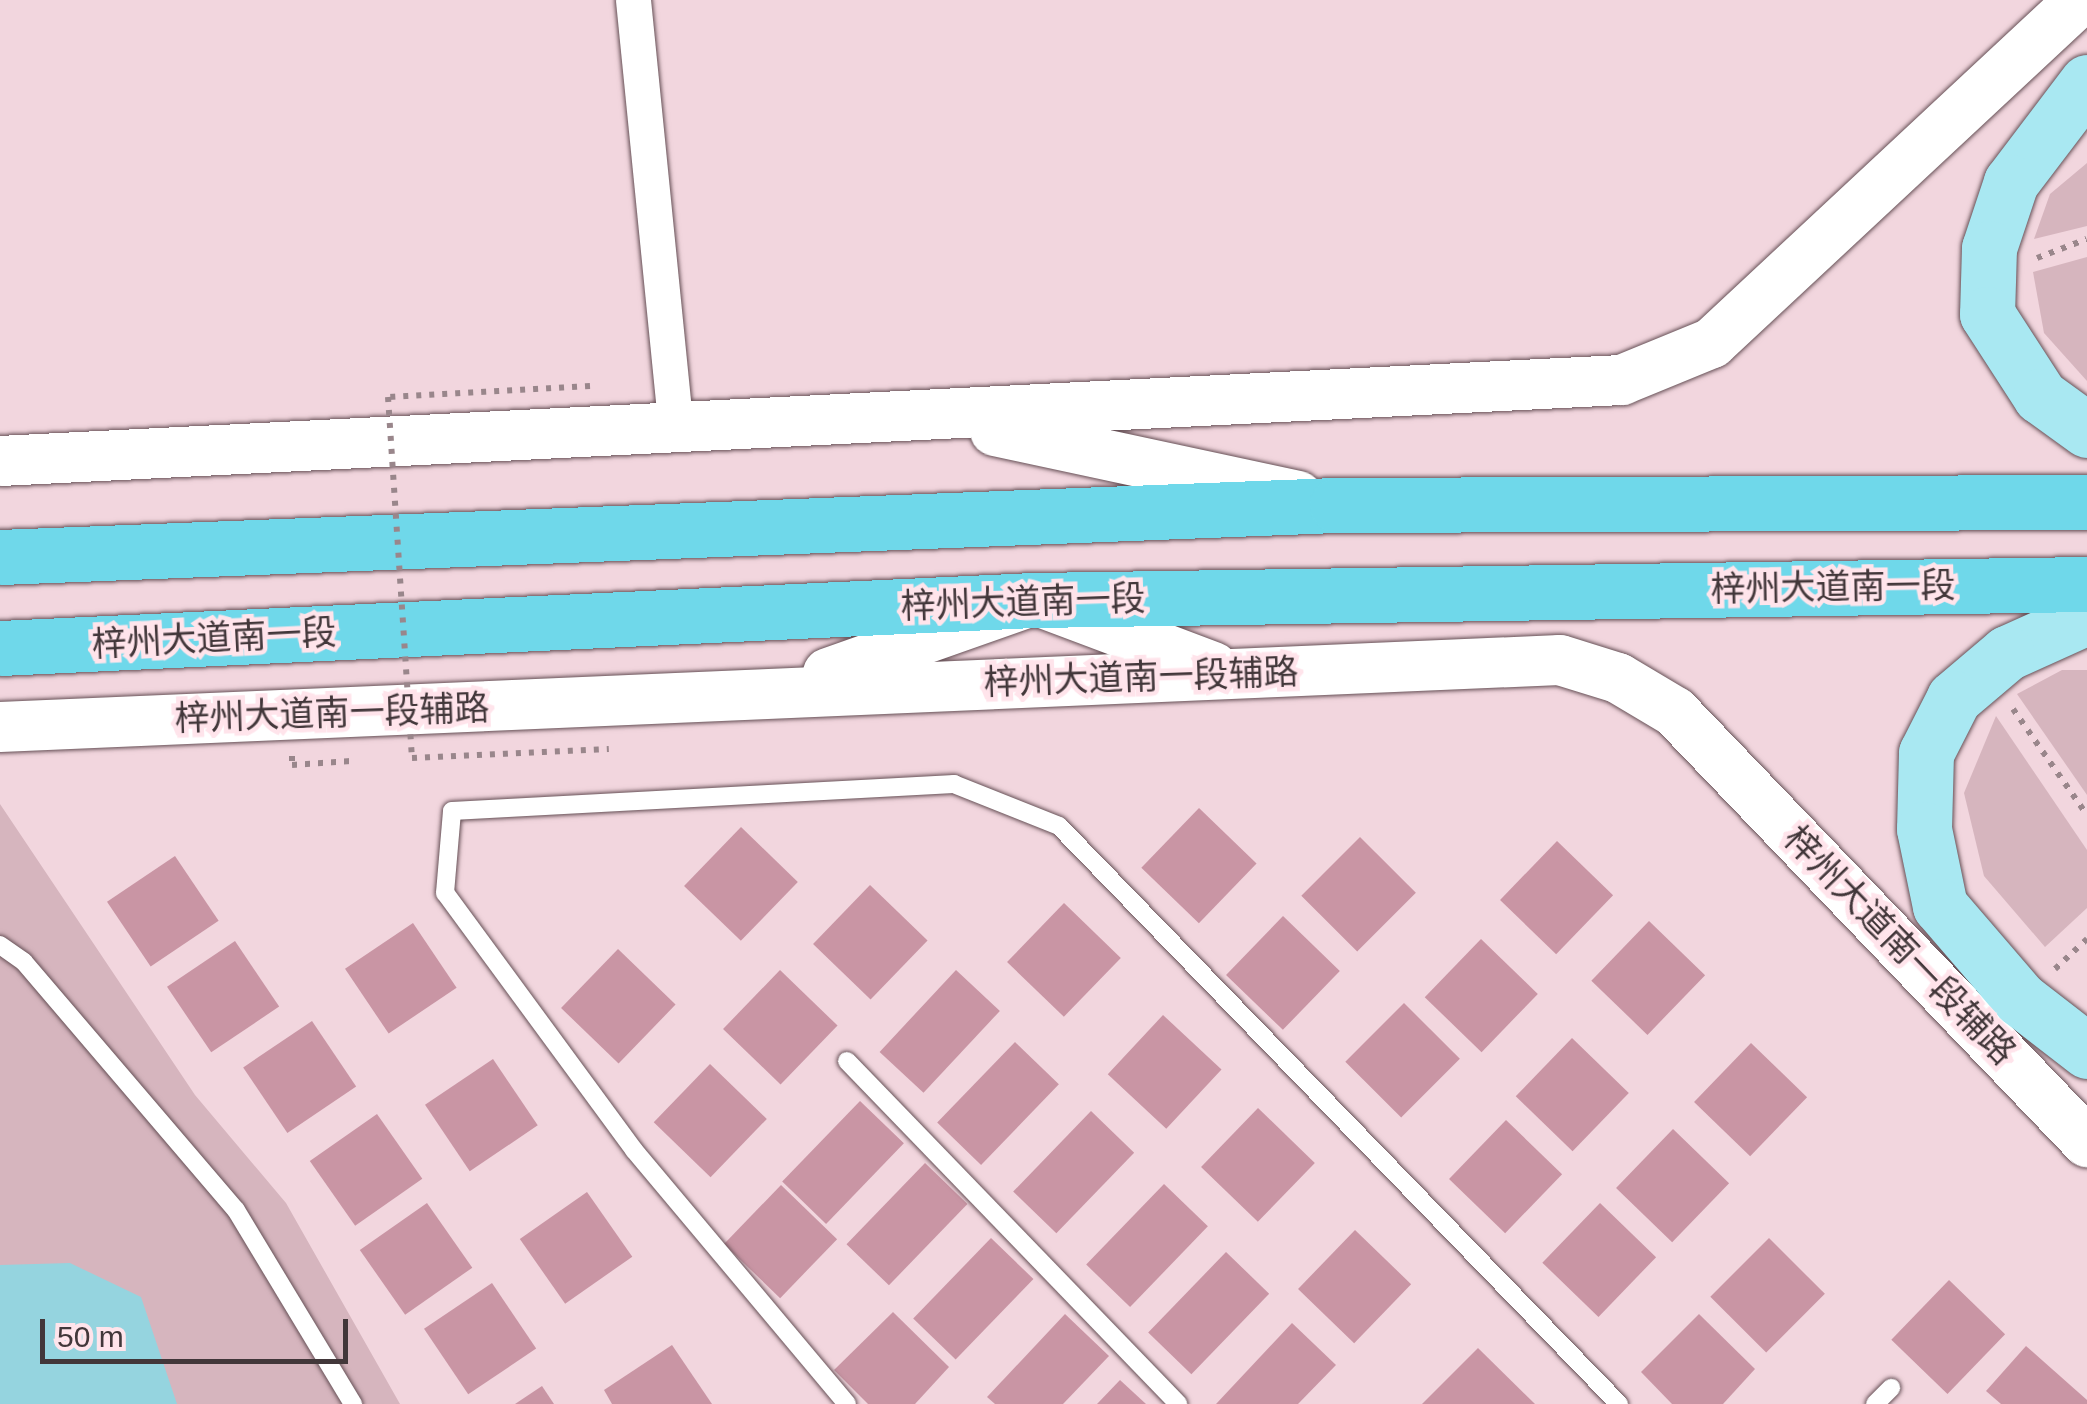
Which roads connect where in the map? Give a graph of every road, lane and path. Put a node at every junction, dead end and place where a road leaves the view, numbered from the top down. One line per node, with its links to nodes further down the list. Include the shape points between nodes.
1 (634, 0): 8 (street)
2 (2080, 0): 7 (main road, via 1712,343 1622,380)
3 (2087, 82): 9 (main road, via 2011,182 1989,248 1988,314 2040,396)
4 (2087, 239): 5 (path)
5 (2019, 265)
6 (590, 386): 21 (path, bridge, via 388,396 412,758)
7 (928, 417): 8 (main road); 12 (main road)
8 (676, 430): 10 (main road)
9 (2087, 430)
10 (0, 461)
11 (2067, 502): 12 (highway)
12 (1337, 504): 13 (highway)
13 (0, 558)
14 (2074, 595): 15 (highway, 梓州大道南一段); 26 (main road, via 1954,698 1926,753 1924,830 1940,906 2020,1000)
15 (1035, 600): 16 (highway, 梓州大道南一段); 17 (main road); 18 (main road)
16 (0, 648)
17 (1234, 675): 18 (main road, 梓州大道南一段辅路); 28 (main road, 梓州大道南一段辅路, via 1560,660 1618,678 1675,712)
18 (780, 690): 20 (main road, 梓州大道南一段辅路)
19 (2009, 704): 22 (path)
20 (0, 727)
21 (610, 749)
22 (2087, 815)
23 (2087, 939): 25 (path)
24 (0, 945): 30 (lane, via 24,962 236,1210)
25 (2047, 976)
26 (2087, 1051)
27 (847, 1061): 32 (lane)
28 (2087, 1142)
29 (1892, 1388): 34 (lane)
30 (353, 1404)
31 (847, 1404): 33 (lane, via 634,1150 445,892 452,811 954,784 1059,826)
32 (1178, 1404)
33 (1619, 1404)
34 (1875, 1404)

